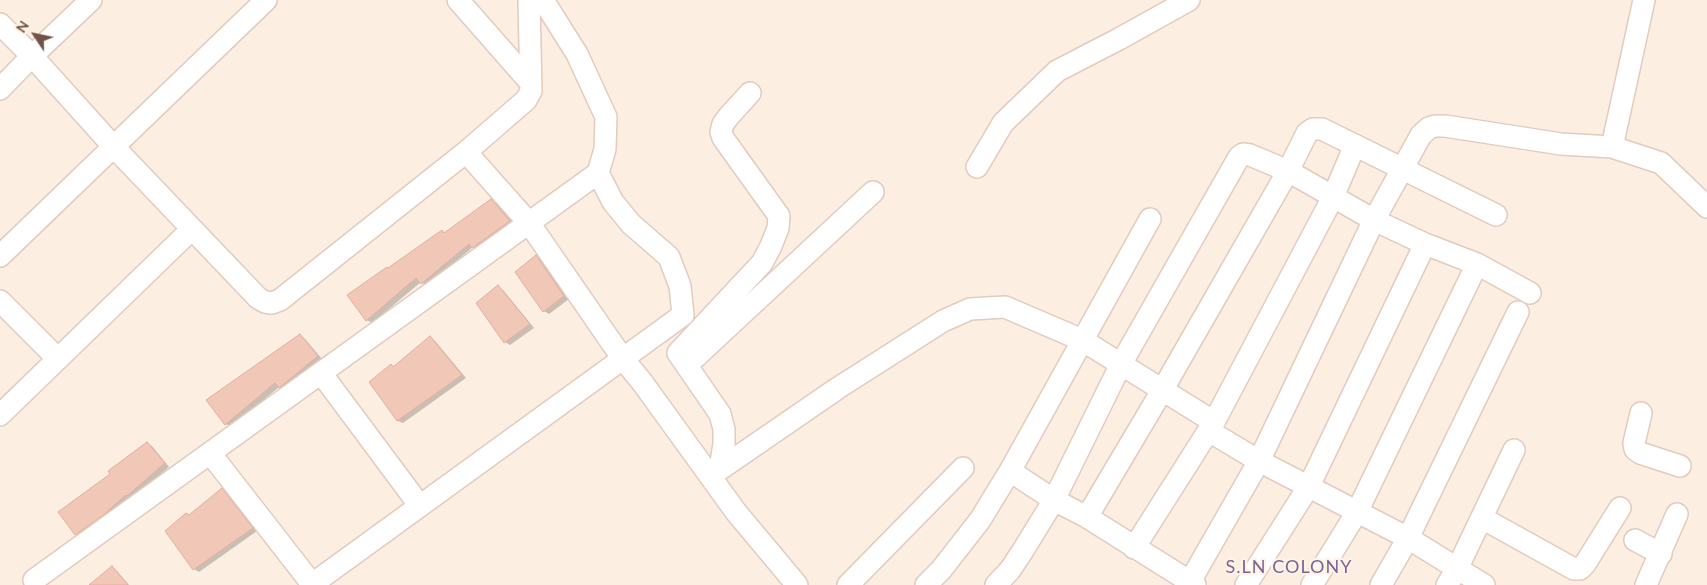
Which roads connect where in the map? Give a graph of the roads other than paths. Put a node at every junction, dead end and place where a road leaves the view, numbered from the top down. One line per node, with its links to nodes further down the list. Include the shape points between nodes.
1 (92, 0): 9 (street)
2 (266, 0): 14 (street)
3 (458, 0): 10 (street)
4 (529, 0): 10 (street)
5 (543, 0): 20 (street, via 577,54 606,117 605,149)
6 (1189, 0): 17 (street, via 1056,71 1003,123)
7 (1644, 0): 15 (street)
8 (0, 24): 9 (street)
9 (32, 56): 11 (street); 14 (street)
10 (530, 82): 16 (street, via 531,91 526,100)
11 (0, 89)
12 (750, 93): 36 (street, via 723,124 723,138 779,216 778,228 762,263)
13 (1355, 145): 18 (street); 19 (street, via 1322,129 1313,129 1307,133); 22 (street)
14 (113, 146): 28 (street); 30 (street)
15 (1612, 147): 18 (street, via 1561,144 1435,126 1421,135); 23 (street, via 1661,164)
16 (466, 152): 27 (street); 28 (street, via 280,300 272,303 258,298)
17 (977, 167)
18 (1402, 168): 24 (street); 26 (street)
19 (1288, 170): 22 (street); 39 (street, via 1246,154 1239,157); 41 (street)
20 (598, 173): 27 (street); 38 (street, via 613,202 669,257 680,286 683,315)
21 (873, 192): 36 (street)
22 (1333, 197): 26 (street); 44 (street)
23 (1707, 207)
24 (1496, 215)
25 (1150, 219): 35 (street)
26 (1374, 220): 29 (street); 47 (street)
27 (529, 223): 38 (street); 40 (street)
28 (192, 229): 37 (street)
29 (1425, 244): 31 (street); 52 (street)
30 (0, 256)
31 (1477, 264): 32 (street); 56 (street)
32 (1530, 293)
33 (0, 301): 37 (street)
34 (1518, 312): 60 (street)
35 (1082, 340): 39 (street); 50 (street); 51 (street, via 1005,307 970,309 943,321 838,388)
36 (680, 356): 51 (street, via 720,414 724,444)
37 (58, 359): 43 (street)
38 (623, 359): 51 (street); 54 (street)
39 (1121, 364): 41 (street); 53 (street)
40 (321, 373): 46 (street); 54 (street)
41 (1163, 390): 44 (street); 58 (street)
42 (1641, 413): 48 (street, via 1635,449)
43 (0, 415)
44 (1211, 426): 47 (street); 62 (street)
45 (1514, 450): 59 (street)
46 (210, 453): 65 (street); 67 (street)
47 (1259, 461): 52 (street); 66 (street)
48 (1680, 466)
49 (962, 468): 69 (street)
50 (1010, 471): 53 (street); 70 (street, via 980,520 942,570)
51 (715, 473): 68 (street, via 736,512)
52 (1309, 486): 56 (street); 72 (street)
53 (1054, 500): 58 (street); 71 (street, via 1010,570)
54 (420, 506): 67 (street)
55 (1620, 508): 59 (street, via 1580,569 1574,569)
56 (1357, 512): 60 (street); 73 (street)
57 (1677, 514): 63 (street)
58 (1087, 517): 62 (street)
59 (1482, 518): 64 (street)
60 (1408, 538): 64 (street); 74 (street)
61 (1635, 540): 63 (street)
62 (1134, 548): 66 (street)
63 (1661, 554): 76 (street)
64 (1452, 577): 75 (street)
65 (34, 580)
66 (1191, 584)
67 (311, 585)
68 (798, 585)
69 (848, 585)
70 (926, 585)
71 (996, 585)
72 (1246, 585)
73 (1312, 585)
74 (1381, 585)
75 (1484, 585)
76 (1646, 585)

